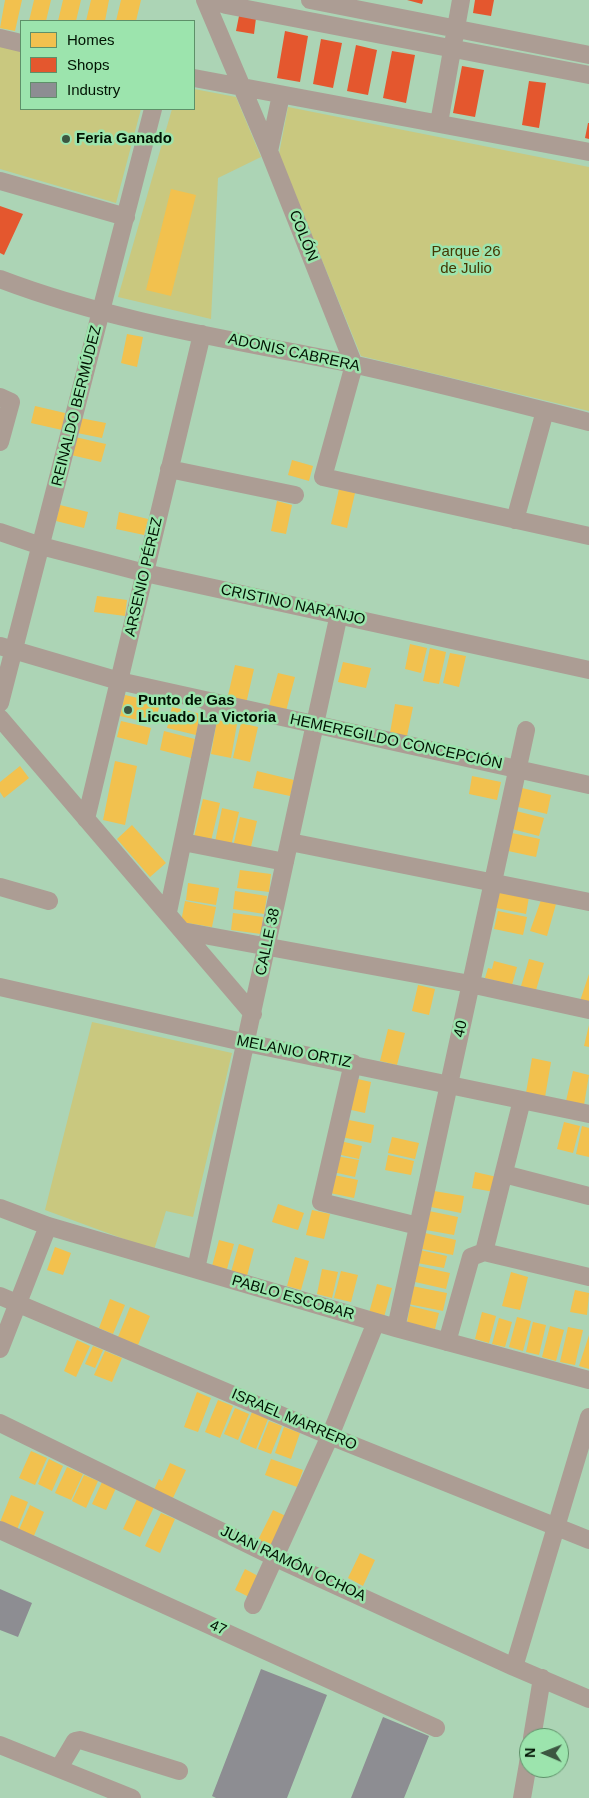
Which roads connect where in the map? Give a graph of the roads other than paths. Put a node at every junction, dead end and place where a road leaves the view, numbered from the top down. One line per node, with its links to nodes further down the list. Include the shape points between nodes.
1 (205, 0): 12 (street, COLÓN)
2 (210, 0): 8 (street, via 226,6)
3 (310, 0): 5 (street)
4 (461, 0): 5 (street)
5 (456, 28): 8 (street); 9 (street)
6 (0, 38): 7 (street)
7 (20, 43)
8 (453, 49): 10 (street); 15 (street)
9 (589, 55)
10 (589, 75)
11 (195, 78): 12 (street)
12 (242, 88): 13 (street); 16 (street, COLÓN)
13 (281, 95): 15 (street); 16 (street)
14 (153, 110): 19 (street, REINALDO BERMÚDEZ)
15 (439, 123): 17 (street)
16 (269, 151): 23 (street, COLÓN)
17 (589, 152)
18 (0, 181): 19 (street)
19 (126, 216): 21 (street, REINALDO BERMÚDEZ)
20 (0, 279): 21 (street, ADONIS CABRERA, via 47,297)
21 (101, 310): 22 (street, ADONIS CABRERA); 33 (street, REINALDO BERMÚDEZ)
22 (202, 334): 23 (street, ADONIS CABRERA); 28 (street, ARSENIO PÉREZ)
23 (354, 365): 25 (street, ADONIS CABRERA); 30 (street, via 322,477)
24 (0, 397): 27 (street, via 11,402)
25 (546, 411): 26 (street, ADONIS CABRERA); 30 (street)
26 (589, 422)
27 (0, 442)
28 (169, 470): 29 (street); 34 (street, ARSENIO PÉREZ)
29 (295, 495)
30 (515, 520): 32 (street)
31 (0, 532): 33 (street, CRISTINO NARANJO)
32 (589, 536)
33 (41, 546): 34 (street, CRISTINO NARANJO); 36 (street, REINALDO BERMÚDEZ)
34 (145, 573): 35 (street, CRISTINO NARANJO); 38 (street, ARSENIO PÉREZ)
35 (339, 614): 37 (street, CRISTINO NARANJO); 42 (street, CALLE 38)
36 (7, 648): 38 (street, HEMEREGILDO CONCEPCIÓN); 40 (street, REINALDO BERMÚDEZ)
37 (589, 670)
38 (119, 681): 39 (street, HEMEREGILDO CONCEPCIÓN); 46 (street, ARSENIO PÉREZ)
39 (212, 701): 42 (street, HEMEREGILDO CONCEPCIÓN); 47 (street)
40 (0, 704)
41 (0, 718): 46 (street)
42 (315, 724): 44 (street, HEMEREGILDO CONCEPCIÓN); 48 (street, CALLE 38)
43 (526, 730): 44 (street, 40)
44 (517, 768): 45 (street, HEMEREGILDO CONCEPCIÓN); 50 (street, 40)
45 (589, 786)
46 (86, 820): 54 (street)
47 (183, 842): 49 (street); 54 (street)
48 (290, 842): 49 (street, CALLE 38); 50 (street)
49 (285, 862): 56 (street, CALLE 38)
50 (492, 882): 53 (street); 57 (street, 40)
51 (0, 887): 52 (street)
52 (49, 901)
53 (589, 902)
54 (168, 912): 55 (street)
55 (182, 931): 56 (street); 60 (street)
56 (267, 946): 57 (street); 60 (street, CALLE 38)
57 (470, 984): 59 (street); 63 (street, 40)
58 (0, 987): 61 (street, MELANIO ORTIZ)
59 (589, 1010)
60 (253, 1014): 61 (street, CALLE 38)
61 (247, 1043): 62 (street, MELANIO ORTIZ); 72 (street, CALLE 38)
62 (353, 1064): 63 (street, MELANIO ORTIZ); 70 (street, via 321,1202)
63 (449, 1084): 64 (street, MELANIO ORTIZ); 70 (street, 40)
64 (522, 1100): 65 (street, MELANIO ORTIZ); 66 (street)
65 (589, 1114)
66 (504, 1174): 67 (street); 71 (street)
67 (589, 1196)
68 (0, 1208): 69 (street, PABLO ESCOBAR)
69 (48, 1226): 72 (street, PABLO ESCOBAR); 75 (street)
70 (418, 1226): 77 (street, 40)
71 (484, 1252): 73 (street); 78 (street, via 471,1257)
72 (196, 1269): 76 (street, PABLO ESCOBAR)
73 (589, 1277)
74 (0, 1296): 75 (street, ISRAEL MARRERO)
75 (18, 1303): 79 (street); 83 (street, ISRAEL MARRERO)
76 (376, 1322): 77 (street, PABLO ESCOBAR); 83 (street)
77 (396, 1328): 78 (street, PABLO ESCOBAR)
78 (447, 1342): 80 (street, PABLO ESCOBAR)
79 (0, 1349)
80 (589, 1380)
81 (589, 1417): 84 (street)
82 (0, 1422): 87 (street, JUAN RAMÓN OCHOA)
83 (330, 1436): 84 (street, ISRAEL MARRERO); 87 (street)
84 (556, 1528): 86 (street, ISRAEL MARRERO); 89 (street)
85 (0, 1530): 92 (street, 47)
86 (589, 1540)
87 (276, 1558): 88 (street); 89 (street, JUAN RAMÓN OCHOA)
88 (253, 1605)
89 (514, 1667): 90 (street, JUAN RAMÓN OCHOA)
90 (542, 1678): 91 (street, JUAN RAMÓN OCHOA); 93 (street)
91 (589, 1699)
92 (436, 1728)
93 (534, 1728)
94 (0, 1745): 95 (street)
95 (59, 1768): 96 (street, via 75,1741 80,1740); 98 (street)
96 (179, 1771)
97 (526, 1778): 99 (street)
98 (132, 1798)
99 (522, 1798)

